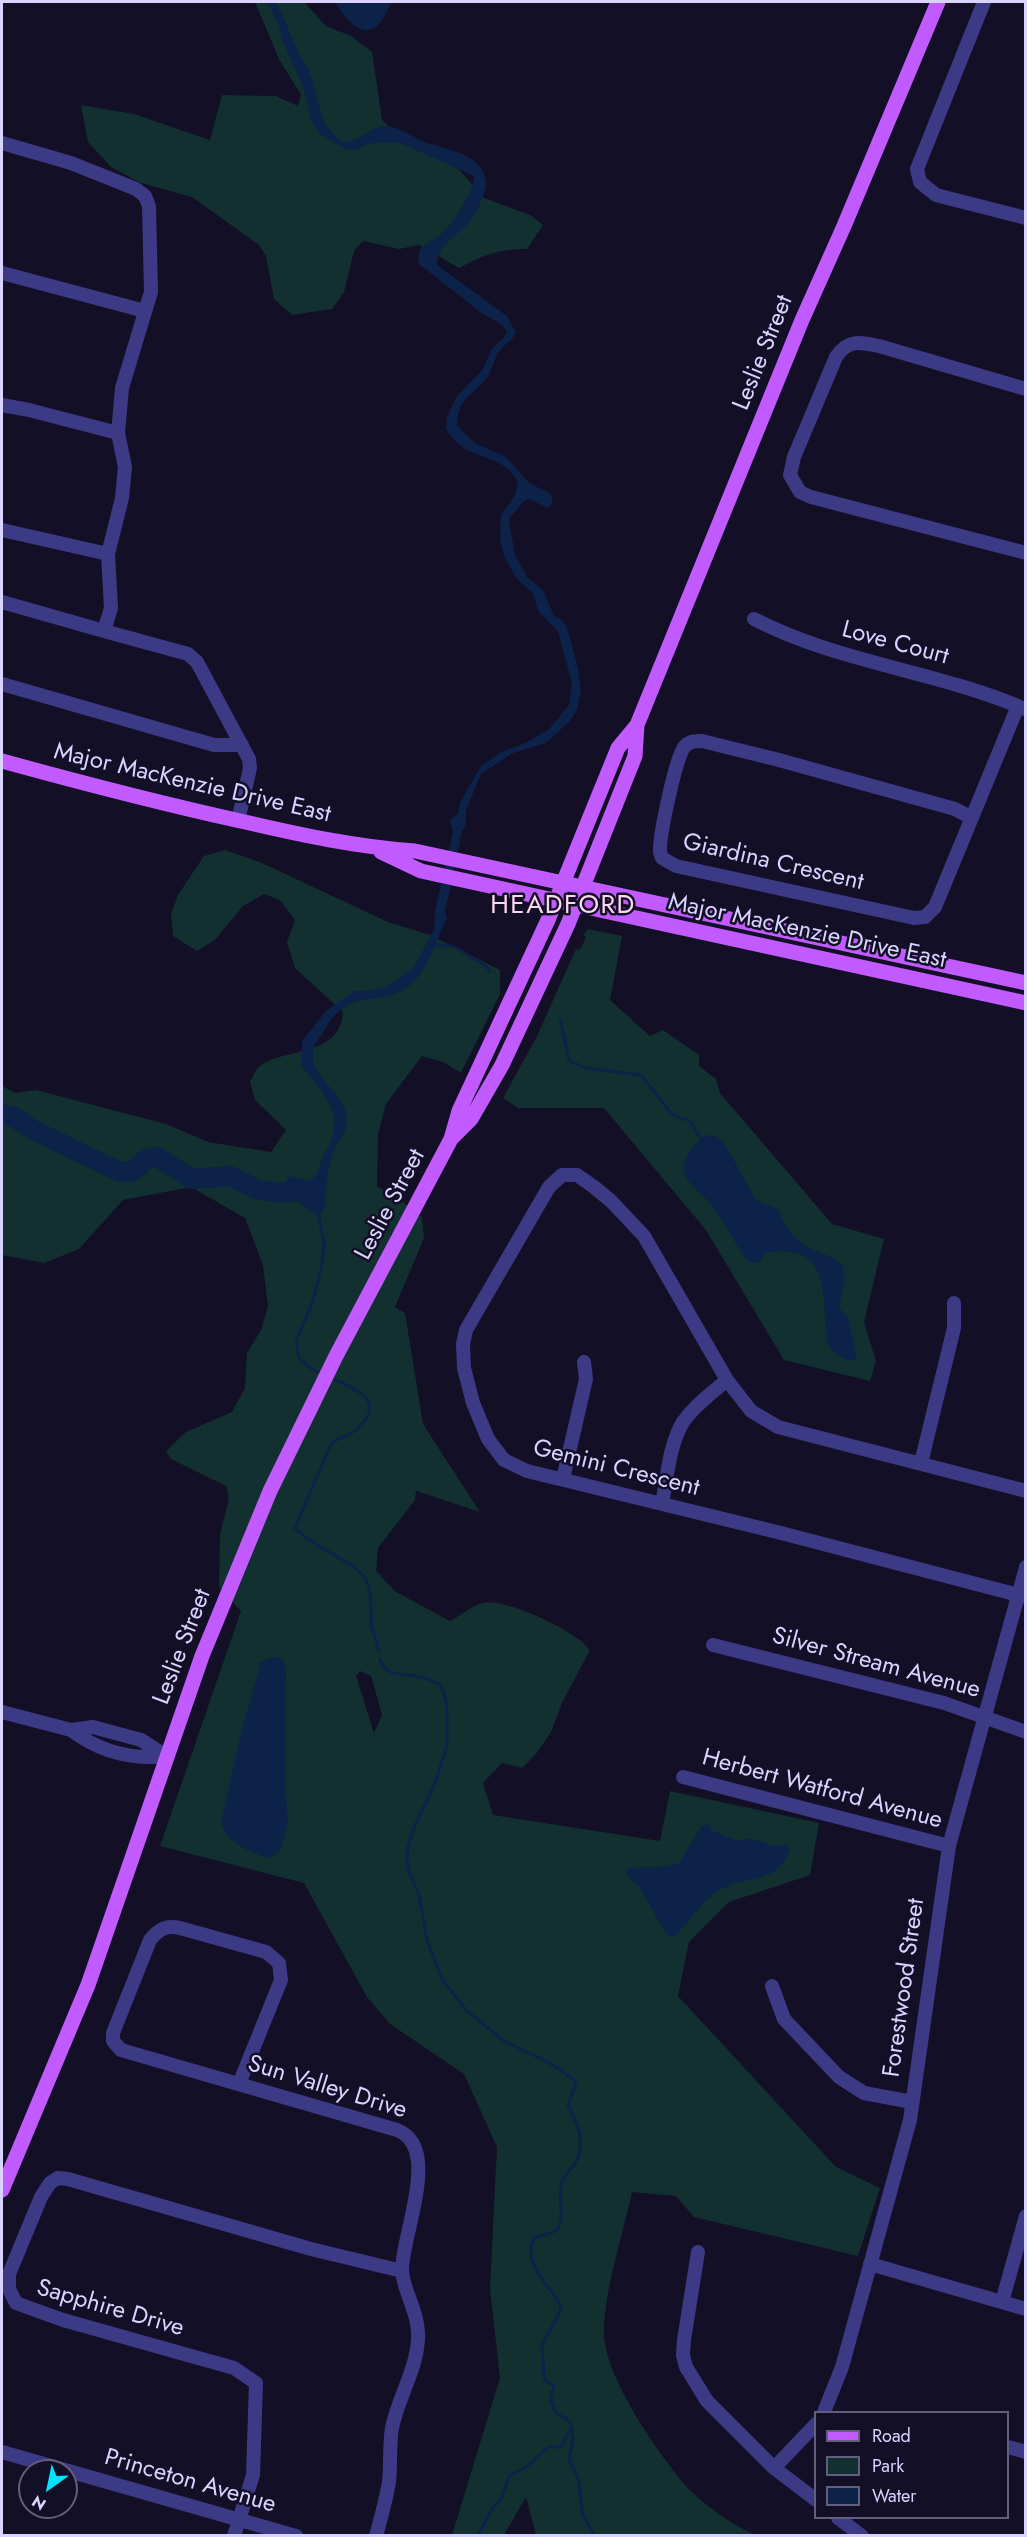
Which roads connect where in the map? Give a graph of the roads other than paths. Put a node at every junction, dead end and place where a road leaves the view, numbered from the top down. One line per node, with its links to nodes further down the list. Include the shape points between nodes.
1 (938, 2): 18 (main road, Leslie Street, via 811,297)
2 (984, 2): 4 (street, via 917,169 920,182 936,195)
3 (2, 143): 6 (street, via 71,163 145,196 149,206 152,292)
4 (1026, 218)
5 (2, 273): 6 (street)
6 (145, 311): 9 (street, via 122,388)
7 (1026, 389): 11 (street, via 879,346 848,345 836,357 790,475 800,492 811,497)
8 (2, 405): 9 (street)
9 (118, 433): 12 (street, via 125,466 122,498)
10 (2, 530): 12 (street)
11 (1026, 553)
12 (108, 554): 15 (street, via 111,608)
13 (2, 602): 15 (street)
14 (754, 619): 17 (street, Love Court, via 802,641 980,691)
15 (104, 631): 19 (street, via 188,654 197,662)
16 (2, 684): 19 (street, via 214,745)
17 (1022, 708): 21 (street, Giardina Crescent)
18 (637, 725): 24 (main road, Leslie Street, via 618,748); 25 (main road, Leslie Street, via 635,756)
19 (242, 745): 22 (street, via 250,768)
20 (2, 761): 22 (main road, Major MacKenzie Drive East, via 143,800)
21 (972, 818): 21 (street, Giardina Crescent, via 935,907 920,919 676,866 662,858 660,852 678,759 686,744 693,741 779,760 955,809)
22 (238, 821): 23 (main road, Major MacKenzie Drive East)
23 (372, 848): 24 (main road, Major MacKenzie Drive East, via 415,851); 26 (main road, Major MacKenzie Drive East, via 421,871)
24 (564, 882): 25 (main road, Major MacKenzie Drive East); 26 (main road, Leslie Street)
25 (583, 886): 27 (main road, Leslie Street); 28 (main road, Major MacKenzie Drive East)
26 (555, 901): 27 (main road, Major MacKenzie Drive East); 32 (main road, Leslie Street, via 459,1111)
27 (576, 905): 29 (main road, Major MacKenzie Drive East); 32 (main road, Leslie Street, via 502,1065 471,1119)
28 (881, 952): 29 (main road); 30 (main road, Major MacKenzie Drive East)
29 (877, 971): 31 (main road, Major MacKenzie Drive East)
30 (1026, 983)
31 (1026, 1003)
32 (451, 1139): 46 (main road, Leslie Street, via 317,1392 270,1491 230,1583)
33 (954, 1302): 36 (street, via 954,1328)
34 (584, 1362): 37 (street, via 586,1378)
35 (727, 1380): 36 (street, Gemini Crescent, via 751,1411 778,1428); 37 (street, Gemini Crescent, via 644,1236 594,1187 577,1175 562,1175 549,1187 520,1234 466,1330 463,1344 470,1391 488,1439 504,1460 527,1471); 39 (street, via 682,1423)
36 (921, 1463): 38 (street, Gemini Crescent)
37 (563, 1479): 39 (street, Gemini Crescent)
38 (1026, 1491)
39 (662, 1504): 41 (street, Gemini Crescent)
40 (1026, 1568): 41 (street, Forestwood Street)
41 (1022, 1596): 44 (street, Forestwood Street)
42 (713, 1645): 44 (street, Silver Stream Avenue)
43 (2, 1712): 46 (street, via 71,1730 93,1727 141,1740)
44 (986, 1717): 45 (street, Silver Stream Avenue); 48 (street, Forestwood Street)
45 (1026, 1732)
46 (166, 1756): 52 (main road, Leslie Street, via 88,1985)
47 (683, 1777): 48 (street, Herbert Watford Avenue)
48 (949, 1846): 51 (street, Forestwood Street)
49 (772, 1986): 51 (street, via 784,2019 839,2077 864,2093)
50 (239, 2084): 50 (street, Sun Valley Drive, via 281,1980 280,1963 266,1952 180,1928 159,1930 150,1940 115,2029 115,2045 131,2055); 56 (street, Sun Valley Drive, via 410,2137 418,2160 418,2181)
51 (912, 2102): 55 (street, Forestwood Street, via 900,2161)
52 (2, 2190)
53 (1026, 2216): 57 (street)
54 (698, 2252): 64 (street, via 684,2340 686,2367 707,2401)
55 (870, 2265): 57 (street); 59 (street, Forestwood Street, via 842,2367)
56 (402, 2271): 66 (street, Sapphire Drive, via 68,2179 57,2178 41,2197 9,2274 9,2289 16,2303 55,2318 234,2368 256,2383 253,2475); 70 (street, Sun Valley Drive, via 417,2319 418,2340 392,2426 389,2480)
57 (1002, 2302): 58 (street)
58 (1026, 2309)
59 (824, 2411)
60 (814, 2426): 64 (street)
61 (1009, 2447): 63 (street)
62 (2, 2452): 66 (street, Princeton Avenue)
63 (1026, 2452)
64 (774, 2468): 65 (street)
65 (814, 2498)
66 (238, 2519): 68 (street); 69 (street, Princeton Avenue)
67 (841, 2519): 71 (street)
68 (234, 2535)
69 (296, 2535)
70 (376, 2535)
71 (862, 2535)

